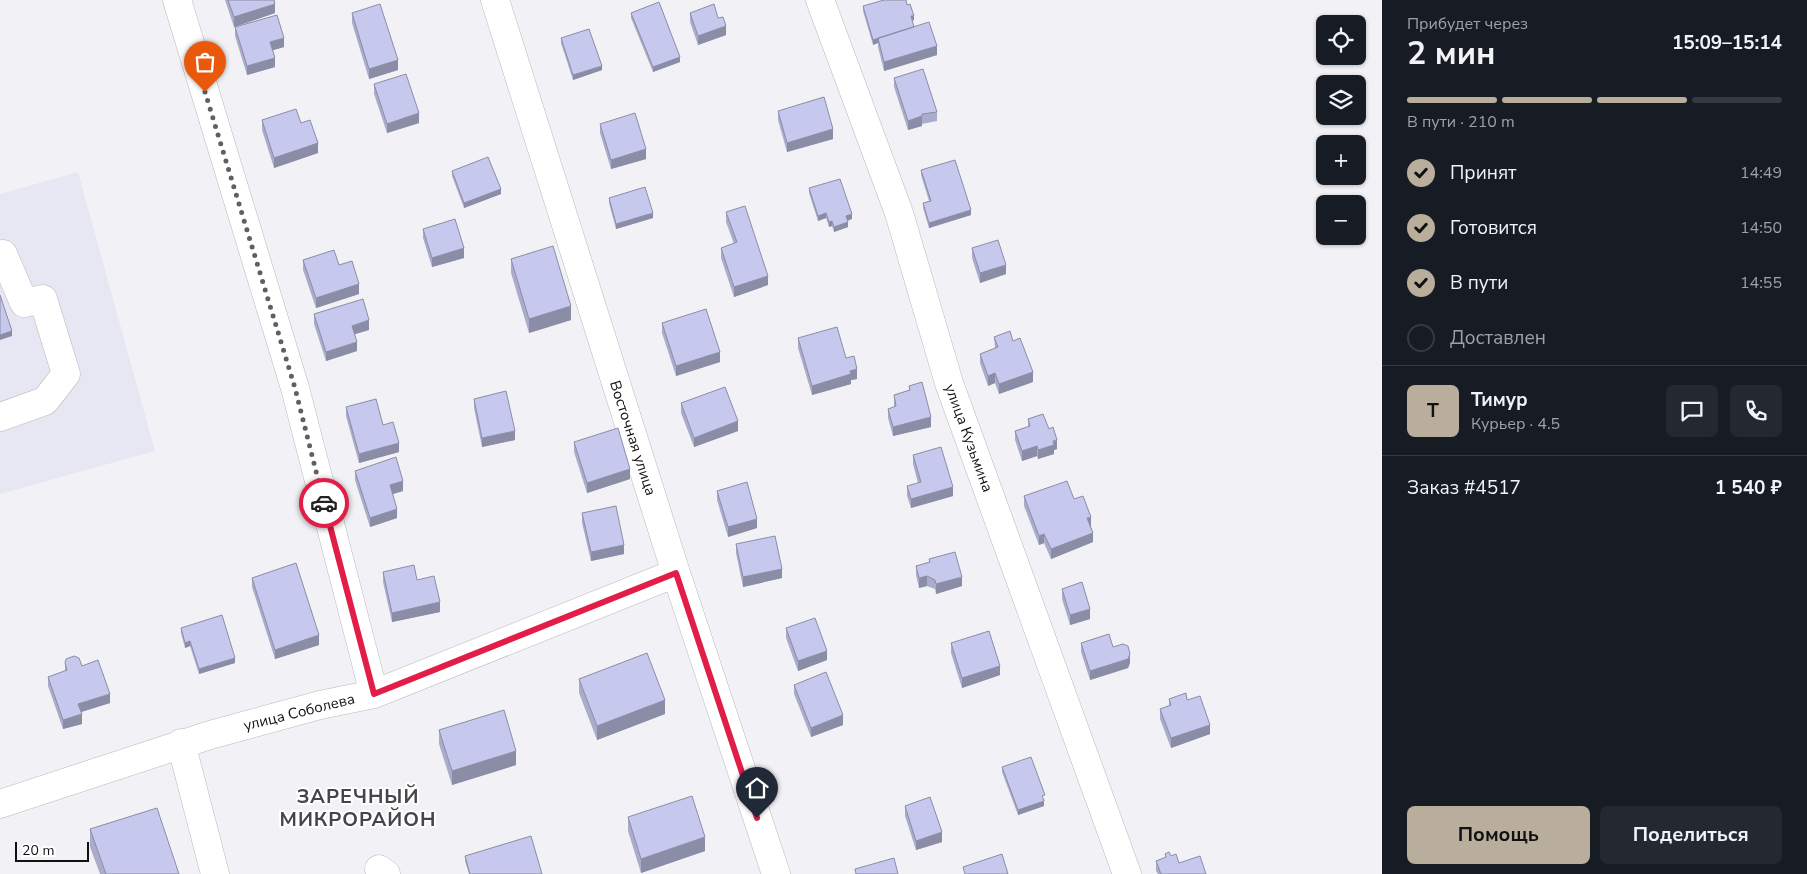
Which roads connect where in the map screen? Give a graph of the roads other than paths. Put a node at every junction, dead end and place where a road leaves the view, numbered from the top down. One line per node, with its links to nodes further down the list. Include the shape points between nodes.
1 (177, 0): 7 (street, via 295,388)
2 (494, 0): 6 (street, Восточная улица)
3 (820, 0): 12 (street, улица Кузьмина, via 899,213 949,382)
4 (0, 256): 5 (street, via 3,254 24,303 43,298 66,374 45,401)
5 (0, 416)
6 (676, 573): 7 (street, улица Соболева); 11 (street, Восточная улица)
7 (374, 694): 8 (street, улица Соболева, via 320,705)
8 (181, 743): 9 (street, улица Соболева); 10 (street)
9 (0, 804)
10 (215, 874)
11 (776, 874)
12 (1127, 874)

